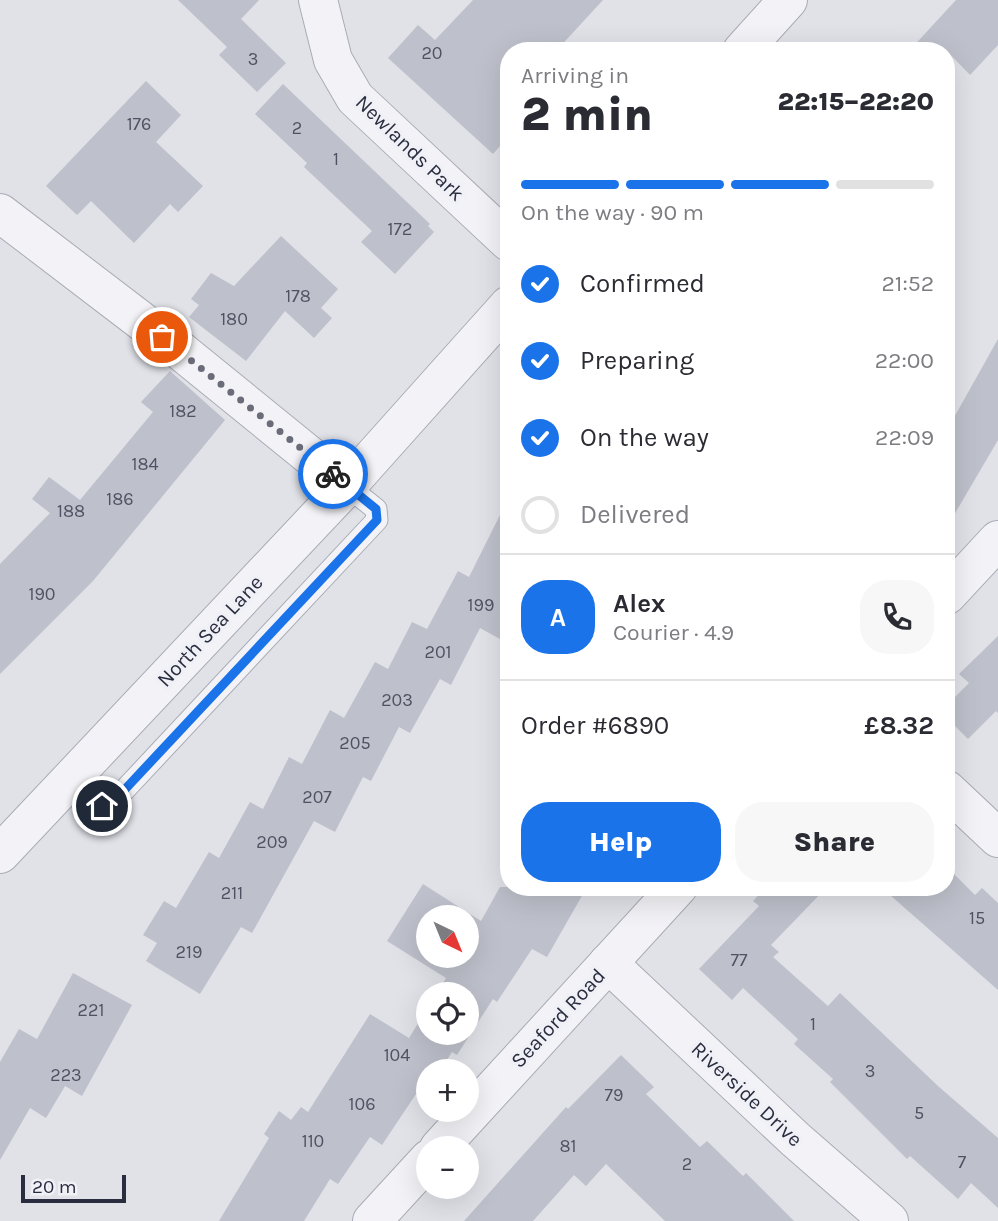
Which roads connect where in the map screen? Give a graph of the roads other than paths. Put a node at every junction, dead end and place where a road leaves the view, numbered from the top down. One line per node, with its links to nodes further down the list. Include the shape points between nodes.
1 (318, 0): 5 (street, Newlands Park, via 333,60 355,98)
2 (788, 0): 3 (street)
3 (750, 42)
4 (0, 213): 7 (street)
5 (500, 234)
6 (500, 315): 7 (street, North Sea Lane)
7 (347, 486): 12 (street, North Sea Lane)
8 (998, 540): 9 (street)
9 (955, 586)
10 (955, 798): 11 (street)
11 (998, 838)
12 (0, 854)
13 (670, 896): 14 (street, Seaford Road)
14 (608, 963): 15 (street, Seaford Road); 18 (street, Riverside Drive)
15 (450, 1136)
16 (416, 1173): 17 (street)
17 (372, 1221)
18 (889, 1221)

